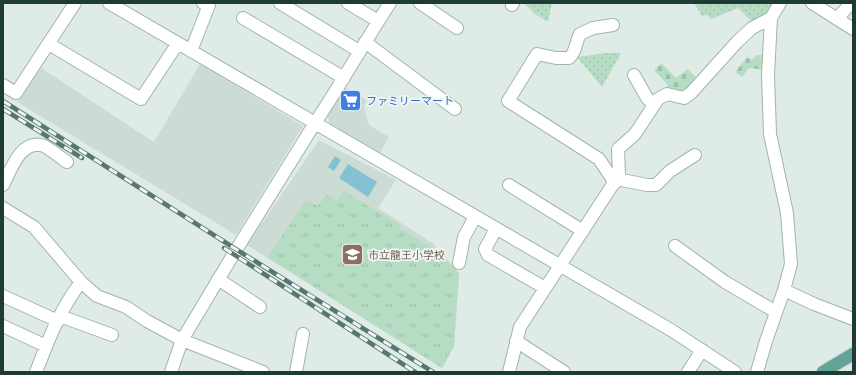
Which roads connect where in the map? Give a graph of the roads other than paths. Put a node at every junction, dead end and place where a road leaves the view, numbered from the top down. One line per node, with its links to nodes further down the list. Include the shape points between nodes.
1 (75, 3): 19 (street)
2 (109, 3): 18 (street)
3 (203, 3): 21 (street, via 209,5)
4 (280, 3): 20 (street)
5 (348, 3): 14 (street)
6 (390, 3): 14 (street)
7 (420, 3): 16 (street)
8 (780, 3): 12 (street)
9 (812, 3): 13 (street)
10 (851, 3): 13 (street)
11 (243, 18): 23 (street)
12 (771, 18): 25 (street, via 752,28 684,98 667,94); 43 (street, via 768,75 770,134 786,213 791,264)
13 (837, 19): 17 (street)
14 (378, 21): 20 (street)
15 (613, 25): 30 (street, via 594,28 580,34 576,49 569,58 537,54 508,101 599,159)
16 (457, 28)
17 (853, 29)
18 (178, 43): 19 (street, via 141,99); 21 (street)
19 (49, 44): 24 (street, via 16,94)
20 (362, 46): 23 (street); 26 (street)
21 (191, 50): 27 (street)
22 (634, 75): 25 (street)
23 (344, 78): 27 (street)
24 (3, 85)
25 (654, 105): 30 (street, via 635,134 618,149 619,175)
26 (455, 109)
27 (315, 124): 34 (street); 40 (street)
28 (695, 155): 30 (street, via 670,171 656,185)
29 (67, 162): 31 (street, via 42,145 30,146 22,150)
30 (616, 181): 36 (street)
31 (3, 185)
32 (509, 185): 36 (street)
33 (3, 208): 41 (street, via 34,227)
34 (475, 217): 35 (street); 38 (street, via 464,237)
35 (496, 229): 39 (street); 42 (street, via 485,249 488,254)
36 (583, 231): 39 (street)
37 (675, 246): 46 (street, via 725,282)
38 (459, 263)
39 (559, 266): 42 (street); 55 (street)
40 (218, 279): 45 (street); 52 (street)
41 (80, 282): 47 (street); 52 (street, via 97,296 126,307)
42 (545, 288): 53 (street, via 520,327)
43 (784, 290): 46 (street); 48 (street)
44 (3, 296): 47 (street)
45 (260, 306)
46 (776, 312): 65 (street)
47 (59, 319): 51 (street); 54 (street)
48 (853, 319)
49 (3, 326): 54 (street)
50 (303, 334): 60 (street)
51 (112, 335)
52 (182, 340): 58 (street); 59 (street)
53 (516, 341): 61 (street); 62 (street)
54 (46, 346): 57 (street)
55 (702, 350): 63 (street); 64 (street)
56 (853, 354): 66 (main road)
57 (36, 372)
58 (171, 372)
59 (263, 372)
60 (296, 372)
61 (509, 372)
62 (564, 372)
63 (688, 372)
64 (735, 372)
65 (757, 372)
66 (823, 372)

